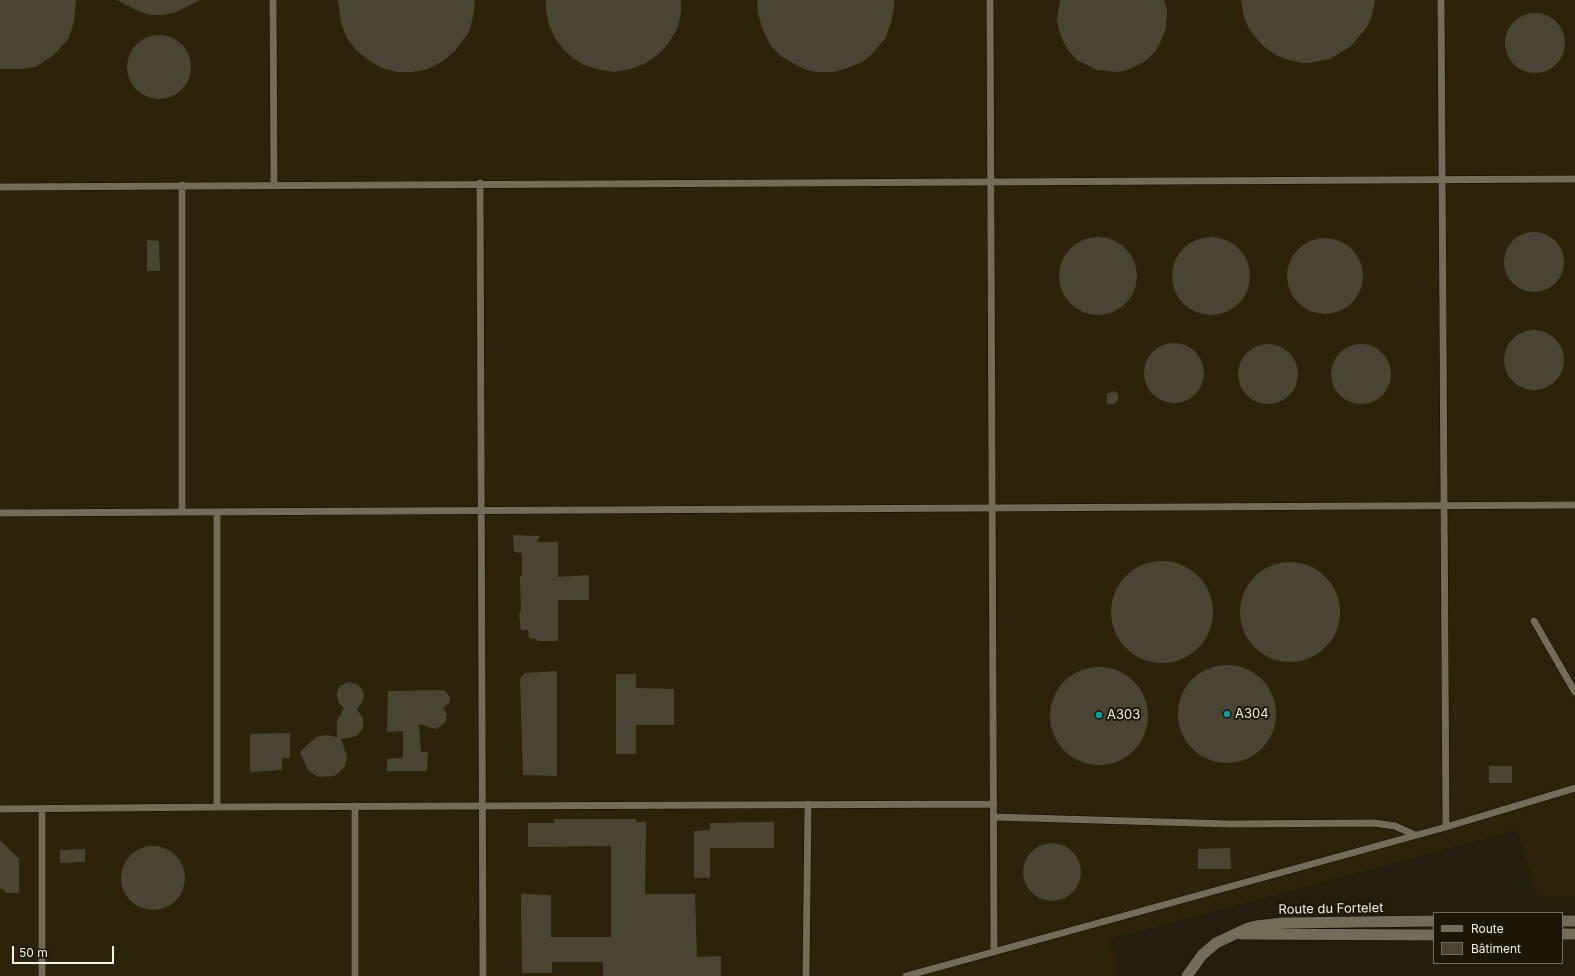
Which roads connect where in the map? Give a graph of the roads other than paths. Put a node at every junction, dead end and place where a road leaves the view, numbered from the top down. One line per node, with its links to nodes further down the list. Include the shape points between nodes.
1 (273, 0): 7 (lane)
2 (990, 0): 6 (lane)
3 (1441, 0): 5 (lane)
4 (1575, 179): 5 (lane)
5 (1443, 180): 6 (lane); 12 (lane)
6 (991, 181): 8 (lane); 13 (lane)
7 (274, 184): 8 (lane); 9 (lane)
8 (480, 184): 14 (lane)
9 (182, 185): 10 (lane); 15 (lane)
10 (0, 187)
11 (1575, 505): 12 (lane)
12 (1443, 506): 13 (lane); 29 (lane)
13 (992, 508): 14 (lane); 22 (lane)
14 (481, 510): 16 (lane); 24 (lane)
15 (182, 512): 16 (lane); 17 (lane)
16 (217, 512): 25 (lane)
17 (0, 513)
18 (1534, 621): 19 (lane)
19 (1575, 692)
20 (1575, 788): 29 (lane)
21 (808, 804): 22 (lane); 24 (lane); 42 (lane)
22 (994, 804): 28 (lane)
23 (355, 806): 24 (lane); 25 (lane); 40 (lane)
24 (482, 806): 41 (lane)
25 (217, 807): 27 (lane)
26 (0, 809): 27 (lane)
27 (42, 809): 39 (lane)
28 (994, 818): 30 (lane, via 1230,824 1374,823 1395,826); 38 (lane)
29 (1446, 827): 30 (lane)
30 (1415, 835): 38 (lane)
31 (1433, 921): 36 (main road, Route du Fortelet, via 1272,924 1248,928)
32 (1563, 921): 33 (main road)
33 (1575, 921)
34 (1563, 934): 35 (main road)
35 (1575, 934)
36 (1230, 935): 37 (main road, Route du Fortelet); 44 (main road, Route du Fortelet, via 1202,956)
37 (1433, 935)
38 (994, 952): 43 (lane)
39 (42, 976)
40 (355, 976)
41 (483, 976)
42 (806, 976)
43 (906, 976)
44 (1187, 976)

